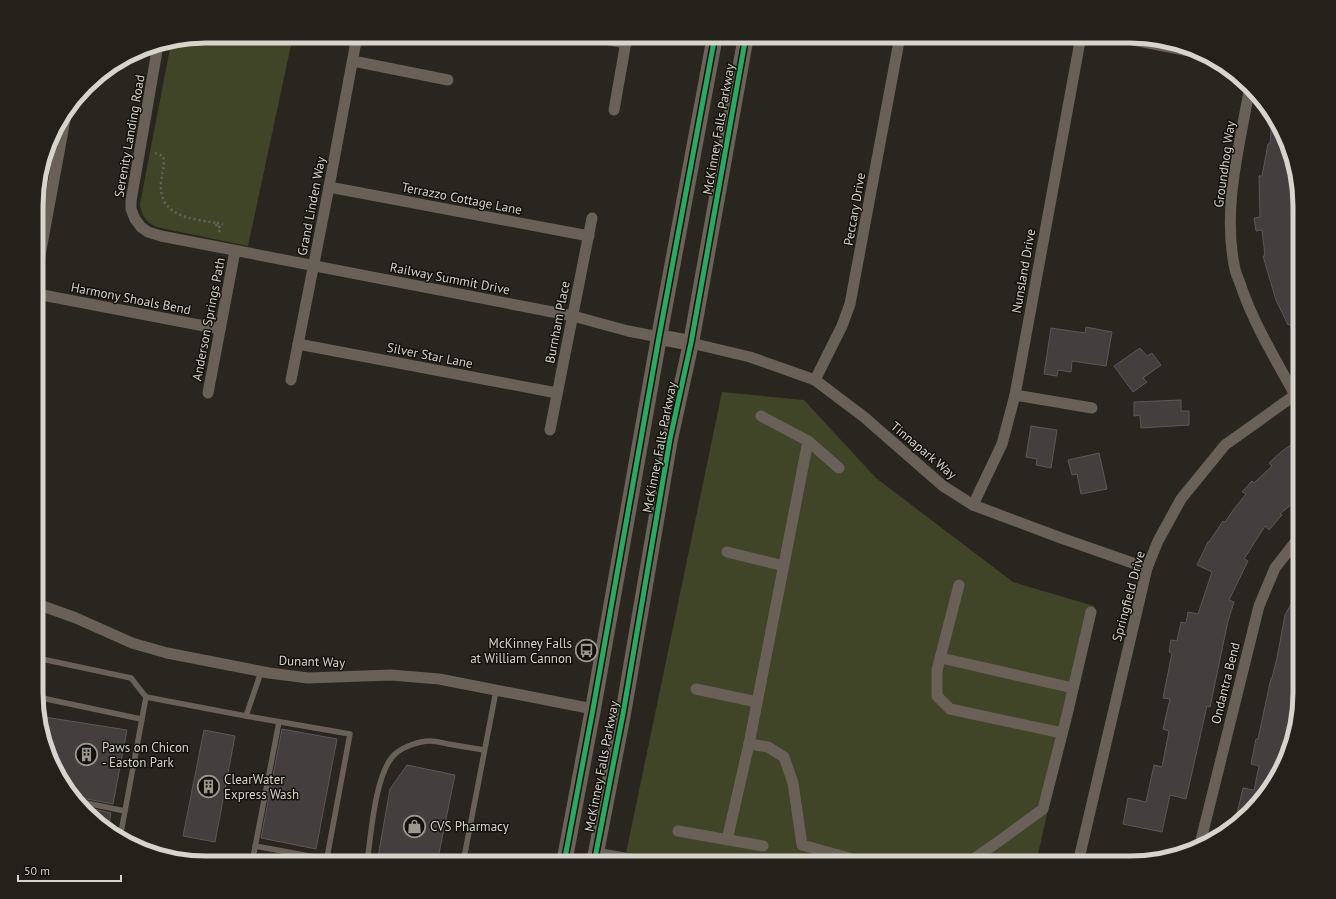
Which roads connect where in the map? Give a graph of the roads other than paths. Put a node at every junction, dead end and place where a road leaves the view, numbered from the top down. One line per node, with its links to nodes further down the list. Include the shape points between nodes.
1 (356, 43): 8 (street, Grand Linden Way)
2 (626, 43): 11 (street)
3 (714, 43): 22 (main road, McKinney Falls Parkway)
4 (745, 43): 23 (main road, McKinney Falls Parkway)
5 (899, 43): 26 (street, Peccary Drive, via 850,304)
6 (1080, 43): 30 (street, Nunsland Drive)
7 (157, 51): 17 (street, Serenity Landing Road, via 131,209 135,219 148,232)
8 (353, 61): 9 (street); 13 (street, Grand Linden Way)
9 (448, 80)
10 (1248, 94): 27 (street, Groundhog Way, via 1231,197 1230,233 1235,270 1256,324)
11 (614, 110)
12 (64, 127): 16 (street)
13 (329, 187): 15 (street, Terrazzo Cottage Lane); 18 (street, Grand Linden Way)
14 (592, 218): 15 (street, Burnham Place)
15 (589, 236): 20 (street, Burnham Place)
16 (43, 239)
17 (235, 251): 18 (street, Railway Summit Drive); 21 (street, Anderson Springs Path)
18 (314, 266): 20 (street, Railway Summit Drive); 24 (street, Grand Linden Way)
19 (43, 295): 21 (street, Harmony Shoals Bend)
20 (573, 316): 22 (street, Railway Summit Drive); 29 (street, Burnham Place)
21 (220, 329): 28 (street, Anderson Springs Path)
22 (659, 337): 23 (main road); 54 (main road, McKinney Falls Parkway)
23 (691, 343): 26 (street, Tinnapark Way, via 750,357); 75 (main road, McKinney Falls Parkway, via 670,439 623,714)
24 (298, 344): 25 (street, Grand Linden Way); 29 (street, Silver Star Lane)
25 (291, 380)
26 (815, 380): 37 (street, Tinnapark Way, via 864,417 943,486)
27 (1293, 387)
28 (208, 393)
29 (557, 393): 34 (street, Burnham Place)
30 (1015, 395): 32 (street); 37 (street, Nunsland Drive, via 1002,444)
31 (1293, 397): 41 (street, Springfield Drive, via 1225,444 1181,499 1158,541)
32 (1092, 408)
33 (761, 416): 35 (street)
34 (550, 430)
35 (808, 440): 36 (street); 40 (street)
36 (839, 468)
37 (973, 505): 41 (street, Tinnapark Way)
38 (1293, 545): 65 (street, Ondantra Bend, via 1276,568 1259,606)
39 (726, 552): 40 (street)
40 (784, 566): 53 (street)
41 (1148, 568): 78 (street, Springfield Drive)
42 (959, 585): 45 (street)
43 (43, 606): 47 (street, Dunant Way, via 132,643)
44 (1091, 612): 48 (street)
45 (941, 658): 48 (street); 58 (street, via 937,670 937,696 950,709)
46 (43, 659): 51 (lane, via 131,678)
47 (261, 672): 50 (street, Dunant Way, via 308,678 414,676); 55 (lane)
48 (1073, 688): 58 (street)
49 (696, 689): 53 (street)
50 (496, 691): 54 (street, Dunant Way); 60 (lane)
51 (146, 697): 55 (lane); 56 (lane)
52 (43, 699): 56 (lane)
53 (757, 702): 59 (street)
54 (593, 709): 74 (main road, McKinney Falls Parkway)
55 (246, 716): 57 (lane)
56 (141, 718): 62 (lane)
57 (279, 722): 67 (lane); 71 (lane, via 350,734)
58 (1062, 733): 77 (street, via 1043,808)
59 (749, 744): 66 (street); 76 (street, via 768,747 784,757 793,783 802,845)
60 (484, 750): 72 (lane, via 431,741 418,743 394,754 382,774 377,793); 73 (lane)
61 (85, 803): 62 (lane)
62 (125, 811): 64 (lane)
63 (678, 831): 66 (street)
64 (121, 832)
65 (1201, 839)
66 (727, 840): 68 (street)
67 (255, 846): 69 (lane); 70 (lane)
68 (763, 846)
69 (253, 856)
70 (302, 856)
71 (327, 856)
72 (368, 856)
73 (464, 856)
74 (565, 856)
75 (595, 856)
76 (842, 856)
77 (978, 856)
78 (1080, 856)

